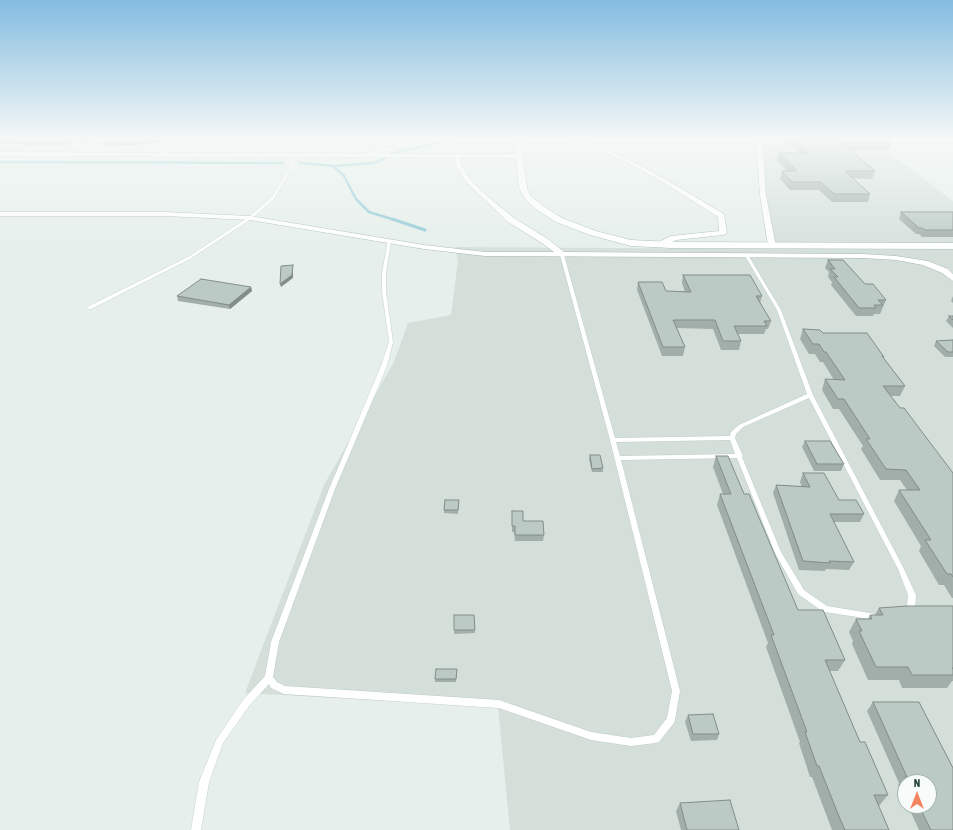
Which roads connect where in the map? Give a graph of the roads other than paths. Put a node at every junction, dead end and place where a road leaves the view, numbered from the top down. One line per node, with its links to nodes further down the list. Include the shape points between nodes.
1 (285, 178): 7 (lane, via 273,198)
2 (466, 178): 12 (street, via 511,220)
3 (522, 178): 9 (street, via 523,188 528,197 559,220 593,233 631,243)
4 (658, 178): 9 (street, via 721,216 723,233 674,238)
5 (762, 178): 10 (street)
6 (0, 214): 7 (street, via 165,214)
7 (250, 218): 8 (street); 15 (lane, via 189,258)
8 (389, 241): 12 (street, via 485,254); 23 (lane, via 384,291 391,342 384,366 332,489 275,642)
9 (660, 245): 10 (street)
10 (772, 246): 11 (street)
11 (953, 246)
12 (562, 255): 13 (street); 18 (lane)
13 (747, 256): 14 (street, via 896,258 925,263 945,271); 16 (lane, via 779,310)
14 (953, 278)
15 (89, 308)
16 (810, 395): 17 (lane, via 741,426 733,433); 21 (lane, via 901,569 912,595 911,608)
17 (732, 438): 18 (lane); 19 (lane)
18 (613, 440): 20 (lane)
19 (740, 456): 20 (lane); 22 (lane, via 778,553 801,592 825,610)
20 (617, 458): 23 (lane, via 676,691 671,720 656,739 631,742 591,736 499,704 284,690)
21 (902, 613)
22 (882, 616)
23 (268, 678): 24 (lane, via 246,703 220,740 204,782)
24 (196, 830)

